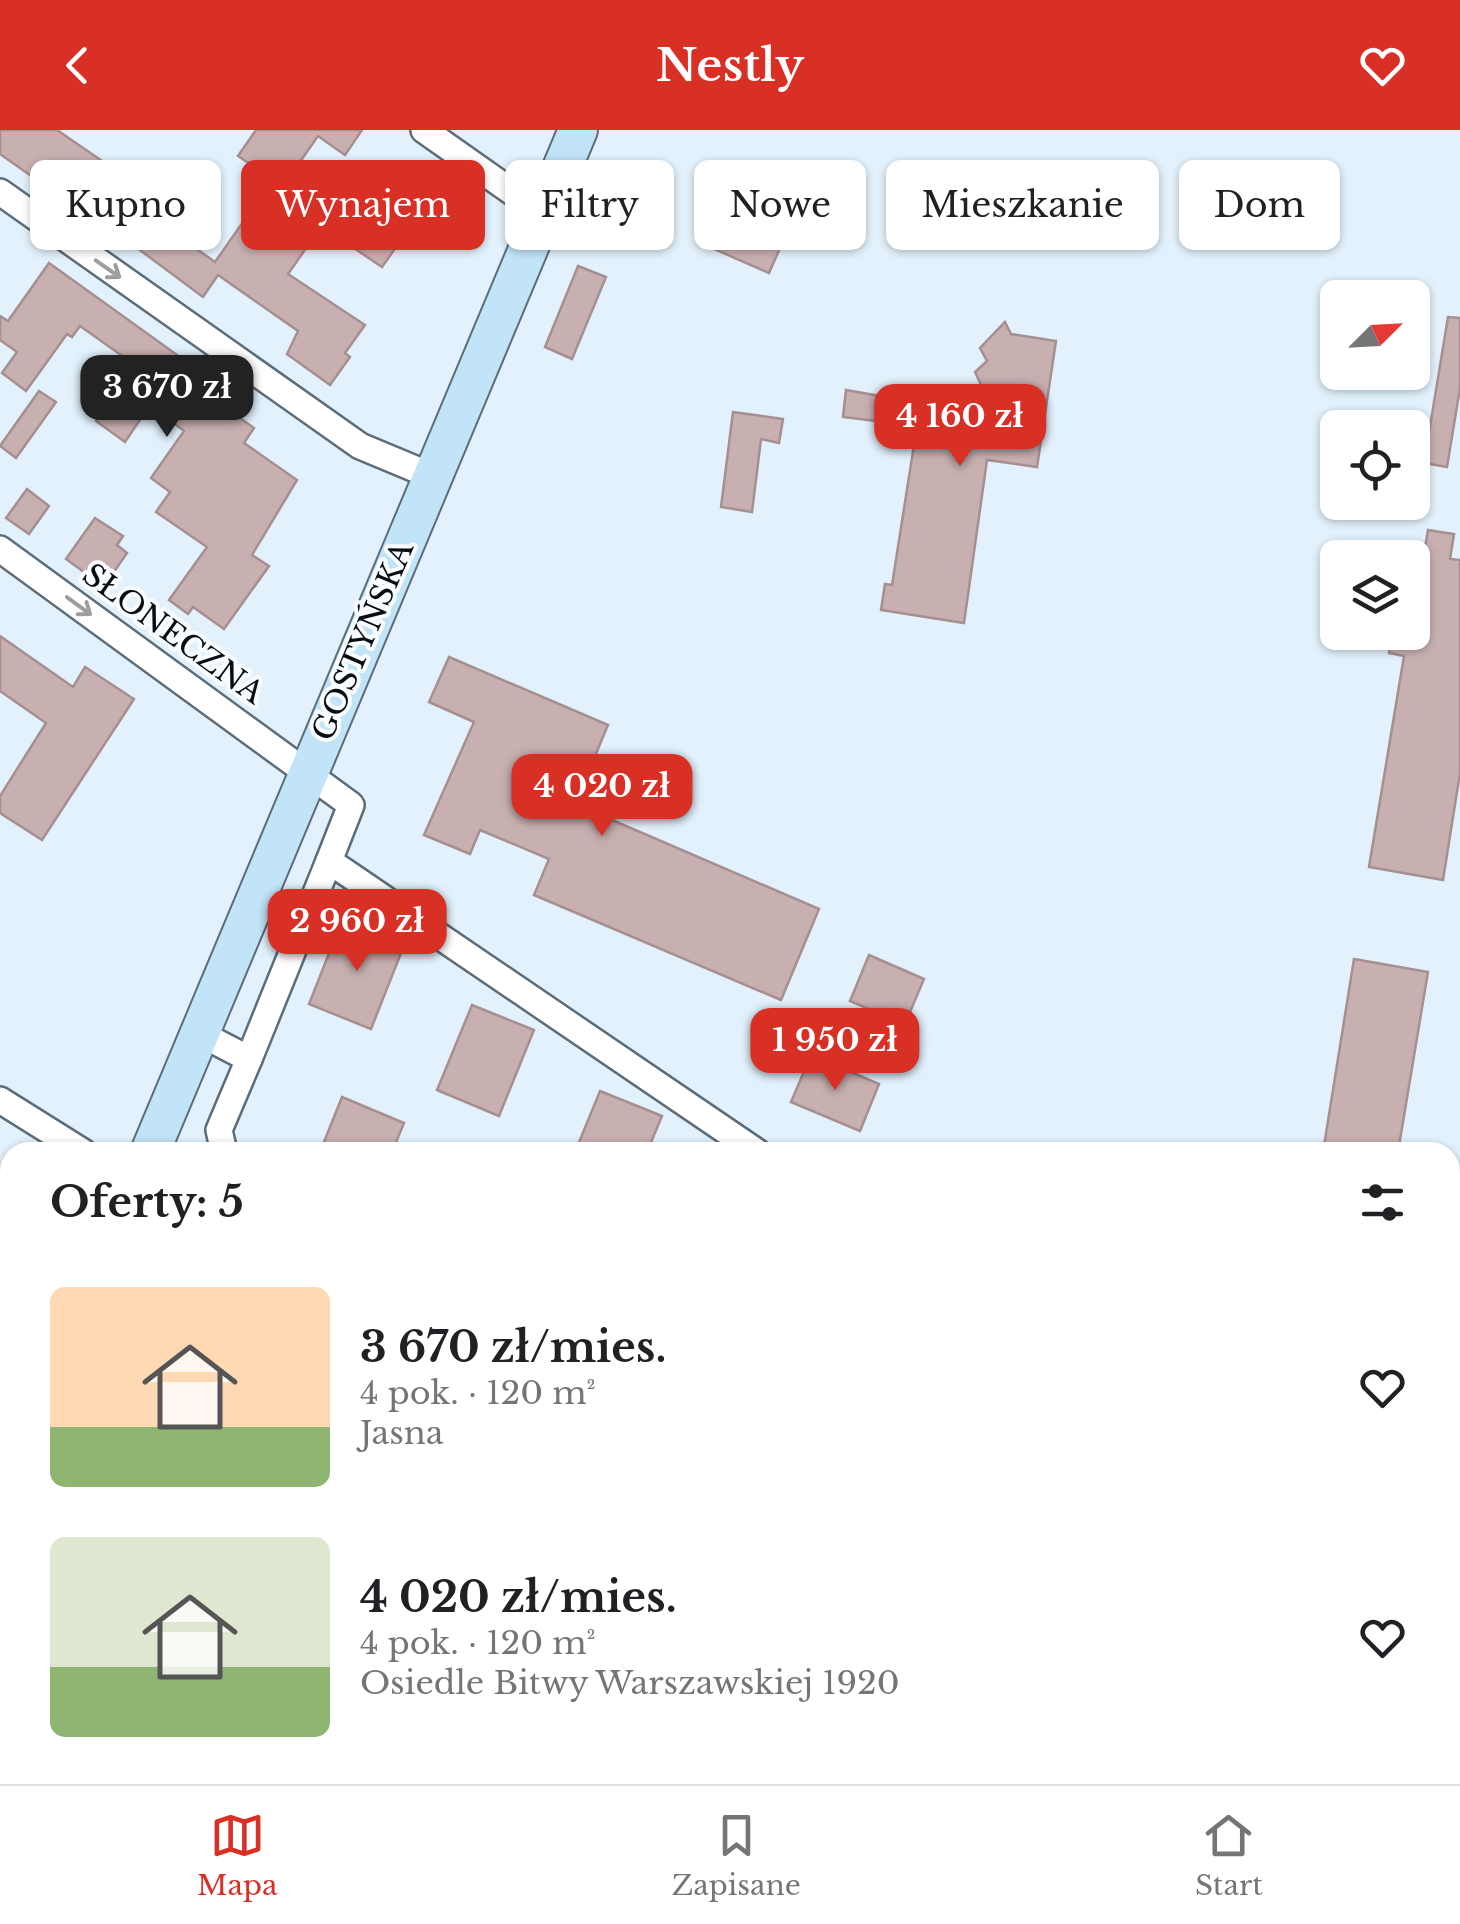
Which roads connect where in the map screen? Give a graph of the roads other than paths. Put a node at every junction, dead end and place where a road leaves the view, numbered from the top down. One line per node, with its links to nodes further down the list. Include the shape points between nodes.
1 (424, 130): 4 (street)
2 (578, 130): 3 (main road, GOSTYŃSKA)
3 (565, 160)
4 (505, 187)
5 (0, 192): 7 (street, one-way to 7, via 360,446)
6 (527, 250): 7 (main road, GOSTYŃSKA)
7 (432, 476): 9 (main road, GOSTYŃSKA)
8 (0, 549): 9 (street, SŁONECZNA, one-way to 9)
9 (308, 772): 10 (street, SŁONECZNA, via 351,805); 11 (main road, GOSTYŃSKA)
10 (329, 861): 12 (street); 17 (street)
11 (199, 1034): 12 (street); 15 (main road, GOSTYŃSKA)
12 (249, 1058): 16 (street, via 219,1130)
13 (0, 1100): 14 (street)
14 (67, 1142)
15 (154, 1142)
16 (222, 1142)
17 (742, 1142)

